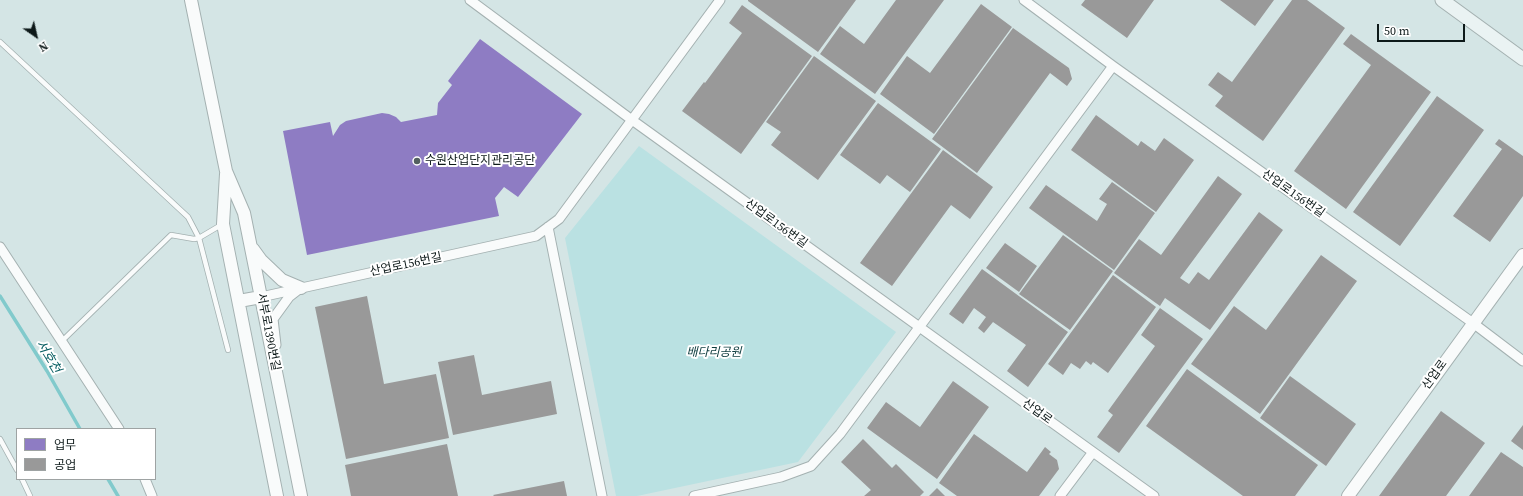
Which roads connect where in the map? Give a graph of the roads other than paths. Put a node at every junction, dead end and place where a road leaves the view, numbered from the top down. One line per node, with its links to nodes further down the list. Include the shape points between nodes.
1 (191, 0): 10 (street, 서부로1390번길)
2 (470, 0): 9 (street, 산업로156번길)
3 (720, 0): 9 (street, 산업로156번길)
4 (1024, 0): 8 (street, 산업로156번길)
5 (1442, 0): 7 (main road)
6 (0, 42): 13 (lane, via 188,217)
7 (1523, 59)
8 (1113, 66): 20 (street, 산업로156번길); 21 (street)
9 (632, 120): 12 (street, 산업로156번길, via 559,219); 21 (street, 산업로156번길)
10 (226, 171): 11 (street, 서부로1390번길); 15 (street, 서부로1390번길, via 244,213)
11 (223, 224): 13 (lane); 19 (street, 서부로1390번길)
12 (548, 227): 17 (street, 산업로156번길, via 536,236); 36 (street)
13 (199, 238): 22 (lane, via 171,235); 23 (lane)
14 (0, 247): 22 (street)
15 (251, 247): 17 (street, via 282,280); 18 (street, 서부로1390번길)
16 (1523, 255): 20 (street, 산업로)
17 (301, 288): 18 (street, 산업로156번길); 25 (street, via 289,297 273,319)
18 (261, 297): 19 (street); 25 (street, 서부로1390번길)
19 (239, 301): 34 (street, 서부로1390번길)
20 (1473, 323): 24 (street, 산업로156번길); 40 (street, 산업로)
21 (920, 327): 28 (street, 산업로); 37 (street, via 840,434 811,466 781,477)
22 (62, 341): 26 (street)
23 (228, 350)
24 (1523, 361)
25 (279, 386): 35 (street, 서부로1390번길)
26 (119, 428)
27 (0, 439): 29 (lane)
28 (1093, 452): 38 (street); 39 (street, 산업로)
29 (16, 468)
30 (22, 480): 32 (lane)
31 (145, 480): 33 (street)
32 (30, 496)
33 (152, 496)
34 (277, 496)
35 (301, 496)
36 (602, 496)
37 (694, 496)
38 (1060, 496)
39 (1154, 496)
40 (1348, 496)

